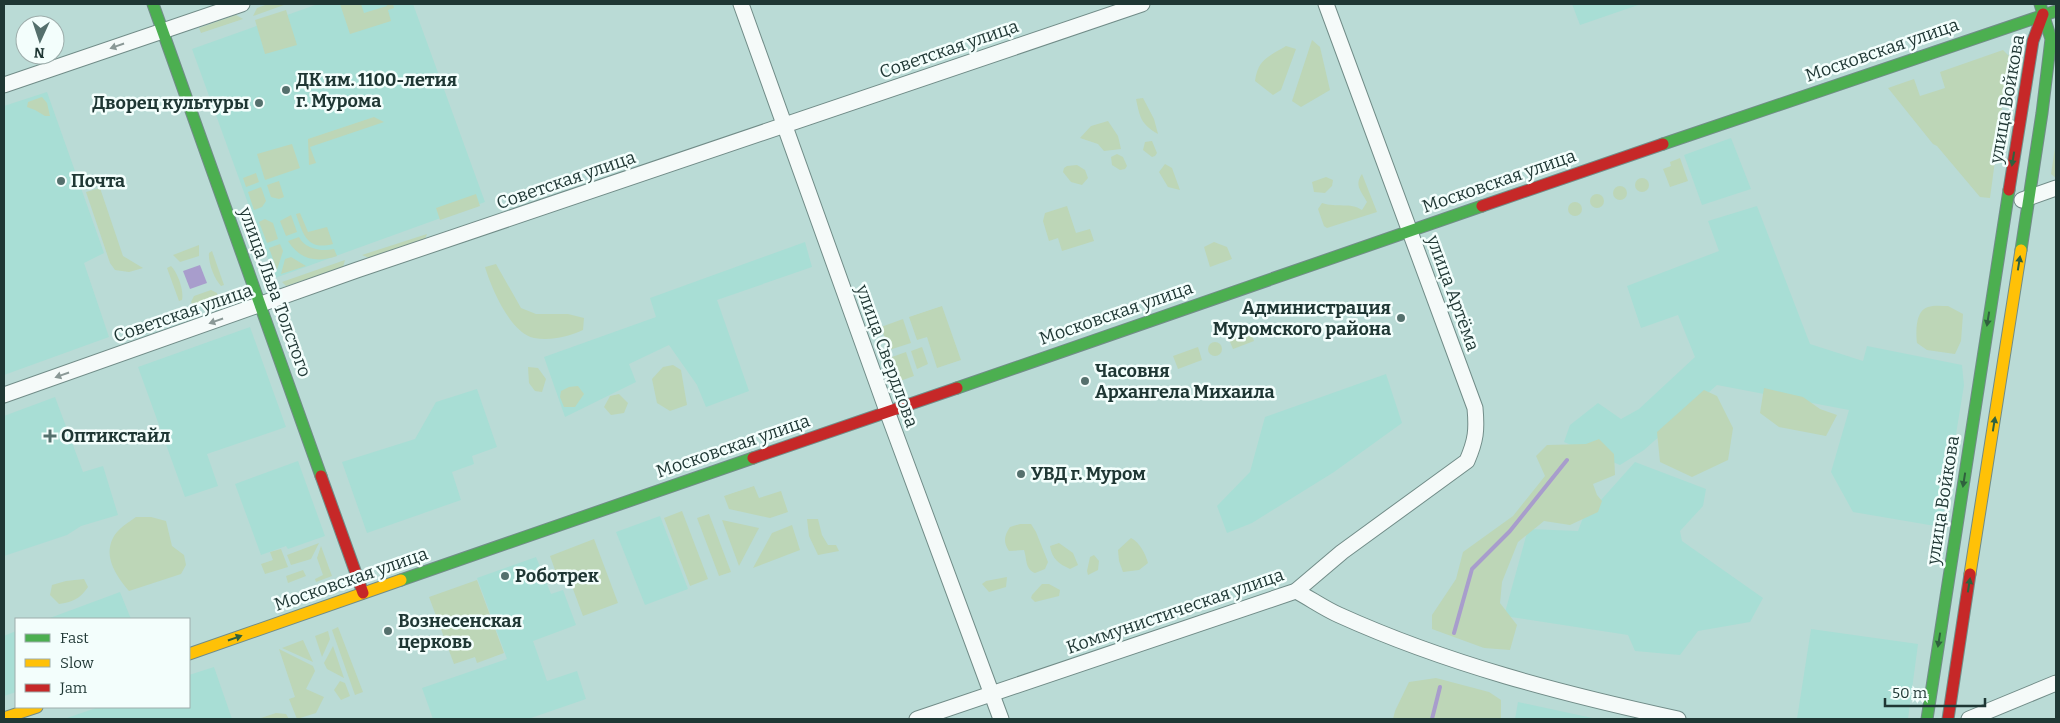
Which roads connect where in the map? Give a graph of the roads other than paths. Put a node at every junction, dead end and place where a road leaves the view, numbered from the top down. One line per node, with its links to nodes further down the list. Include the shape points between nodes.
1 (154, 4): 8 (street, улица Льва Толстого)
2 (242, 4): 8 (street)
3 (741, 4): 10 (street, улица Свердлова)
4 (1142, 4): 10 (street, Советская улица)
5 (1326, 4): 14 (street, улица Артёма)
6 (2042, 9): 7 (street, Московская улица); 12 (street, улица Войкова, via 2051,39); 13 (street, улица Войкова, one-way to 13, via 2033,41); 14 (street, Московская улица)
7 (2056, 11)
8 (163, 31): 9 (street, one-way to 9); 15 (street, улица Льва Толстого)
9 (4, 85)
10 (784, 125): 15 (street, Советская улица); 17 (street, улица Свердлова)
11 (2056, 188): 12 (street)
12 (2029, 197): 13 (street); 30 (street, улица Войкова, one-way to 12)
13 (2006, 205): 29 (street, улица Войкова, one-way to 29)
14 (1410, 230): 17 (street, Московская улица); 18 (street, улица Артёма, via 1475,408)
15 (262, 305): 16 (street, Советская улица, one-way to 16); 20 (street, улица Льва Толстого)
16 (4, 395)
17 (887, 411): 20 (street, Московская улица); 23 (street, улица Свердлова)
18 (1477, 428): 19 (street, Коммунистическая улица, via 1467,460 1342,552)
19 (1296, 591): 23 (street, Коммунистическая улица); 28 (street, via 1346,618 1398,640 1478,668 1594,701)
20 (363, 593): 21 (street, Московская улица, one-way to 20)
21 (190, 654)
22 (2056, 683): 31 (street)
23 (991, 693): 26 (street, Коммунистическая улица); 27 (street, улица Свердлова)
24 (34, 708): 25 (street)
25 (4, 718)
26 (917, 719)
27 (1001, 719)
28 (1678, 719)
29 (1927, 719)
30 (1948, 719)
31 (1969, 719)

